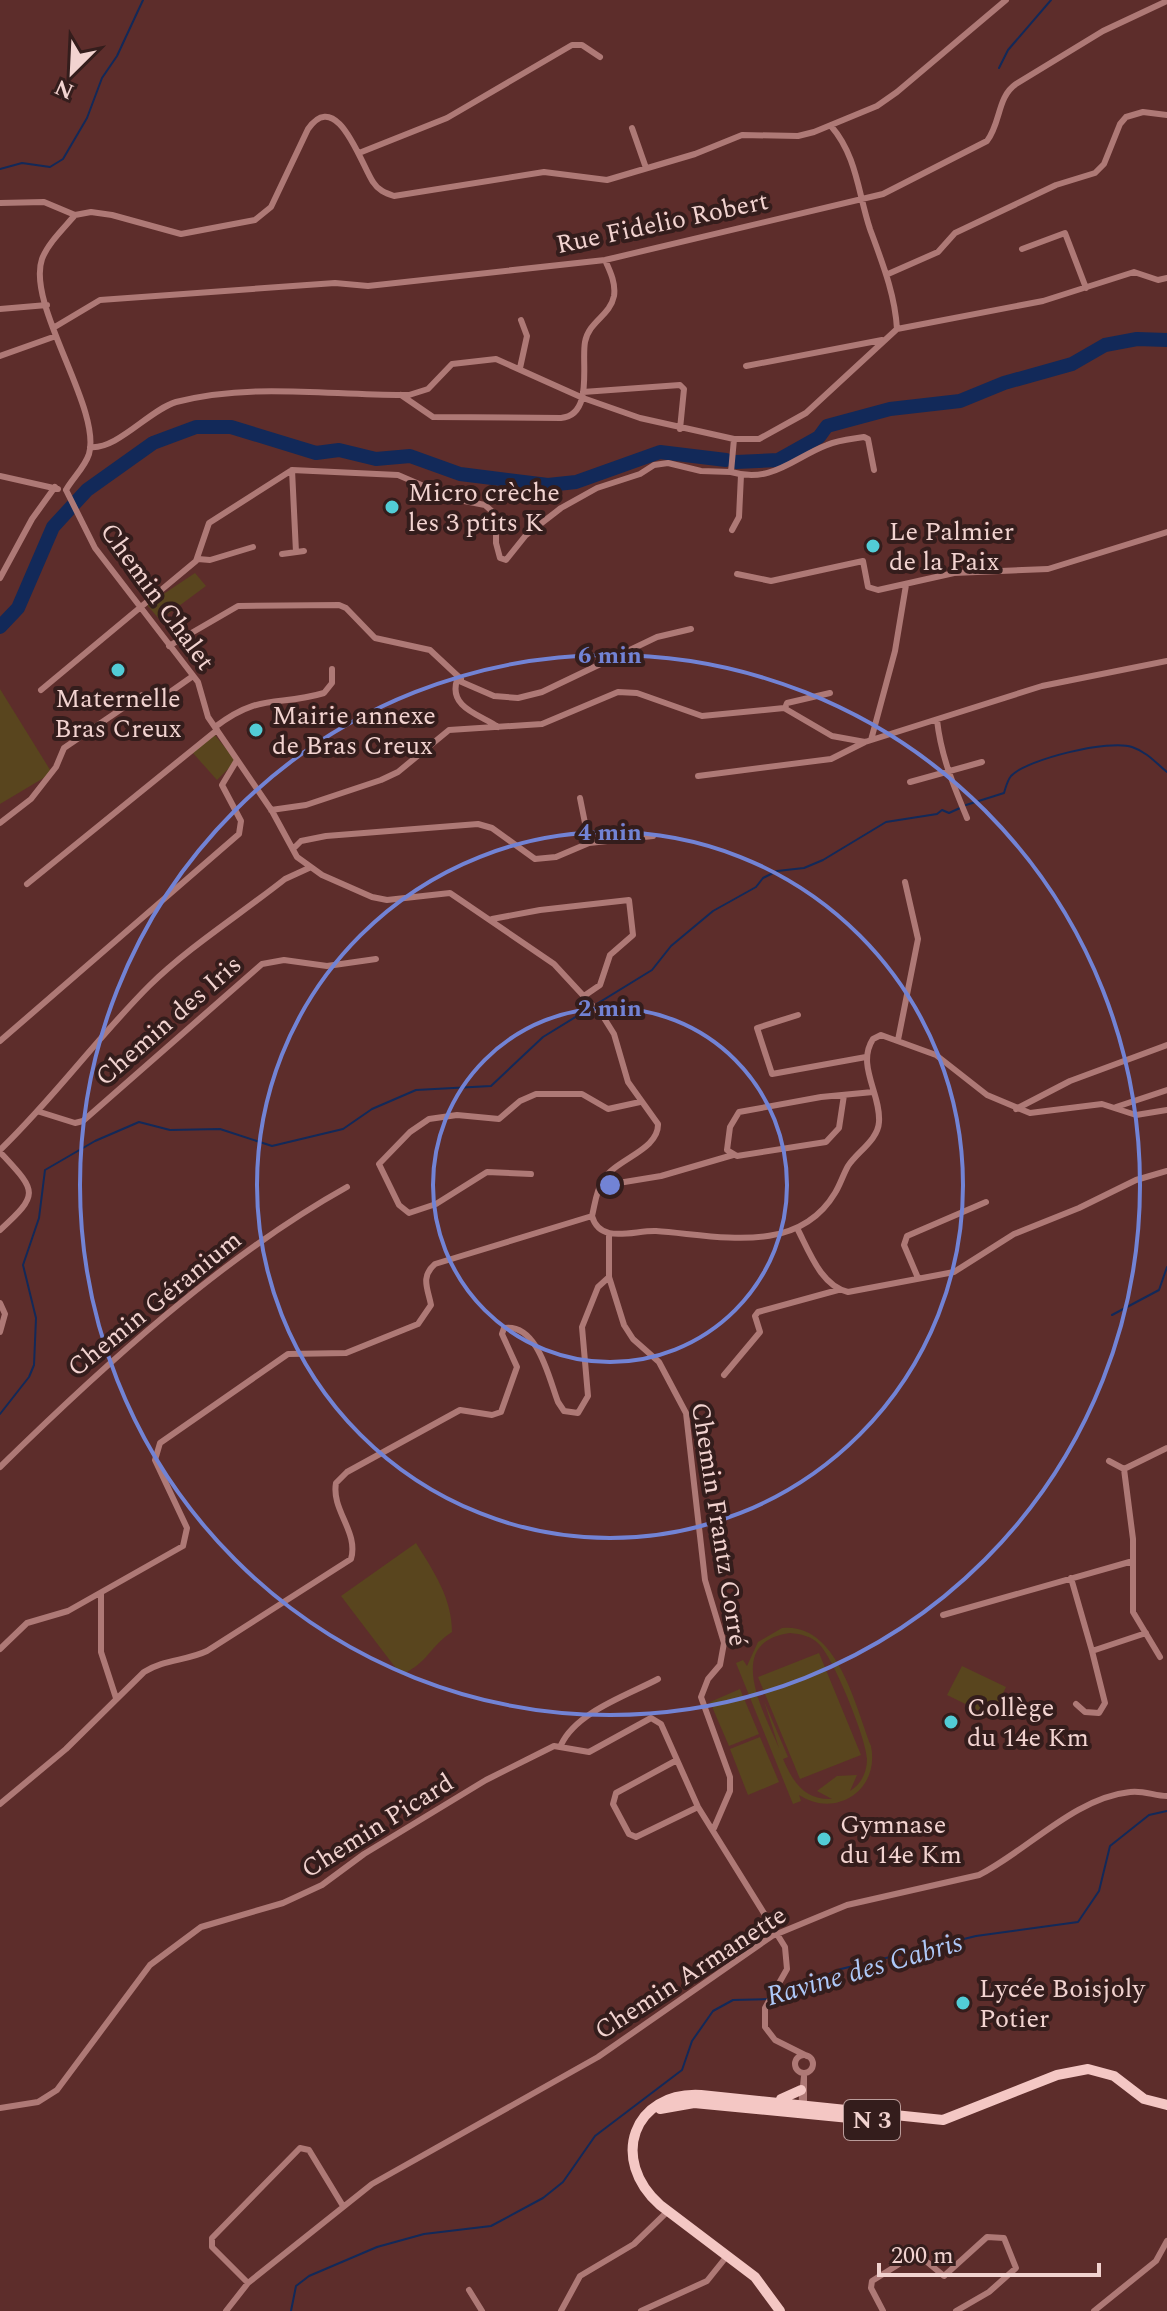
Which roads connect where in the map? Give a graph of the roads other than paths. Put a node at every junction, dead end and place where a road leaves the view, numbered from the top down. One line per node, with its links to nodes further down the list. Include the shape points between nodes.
1 (1006, 0): 5 (street, via 897,92)
2 (1167, 1): 9 (street, Rue Fidelio Robert, via 1103,31 1010,88 997,125 978,147)
3 (600, 57): 7 (street, via 572,45 447,118)
4 (1167, 115): 14 (street, via 1143,112 1126,117 1095,173 1056,185 955,233 938,252)
5 (831, 126): 8 (street, via 798,136 742,135); 9 (street, via 850,154)
6 (632, 128): 8 (street)
7 (359, 153): 8 (street, via 376,186 400,196 544,172 600,181); 11 (street, via 337,121 316,120 268,211 255,220 194,234 112,215)
8 (646, 168)
9 (863, 199): 13 (street, Rue Fidelio Robert); 14 (street)
10 (0, 203): 11 (street, via 44,202)
11 (75, 215): 17 (street, via 42,259)
12 (1022, 249): 16 (street, via 1065,233)
13 (605, 260): 20 (street, Rue Fidelio Robert, via 368,286 335,283 100,300); 28 (street, via 615,291 608,311 594,321 585,339)
14 (888, 274): 21 (street)
15 (1167, 278): 16 (street, via 1134,272)
16 (1086, 288): 21 (street)
17 (47, 305): 18 (street); 20 (street)
18 (0, 309)
19 (521, 320): 26 (street, via 527,336)
20 (53, 328): 22 (street)
21 (897, 329): 23 (street)
22 (56, 336): 24 (street); 31 (street)
23 (882, 340): 25 (street); 30 (street, via 806,413 759,439)
24 (0, 356)
25 (746, 366)
26 (520, 368): 27 (street, via 496,359 460,361 428,389); 28 (street)
27 (401, 395): 28 (street, via 433,417 568,417); 31 (street, via 281,390 176,402 106,444)
28 (583, 395): 29 (street); 29 (street, via 680,385)
29 (680, 429): 30 (street)
30 (734, 439): 34 (street)
31 (90, 447): 38 (street)
32 (292, 470): 34 (street, via 398,475 454,499 485,505 496,515 496,543 500,558 506,560 526,535 561,508 654,465); 43 (street); 45 (street, via 209,523)
33 (874, 470): 35 (street, via 864,437 826,445 787,468)
34 (731, 472): 35 (street)
35 (741, 475): 39 (street, via 739,517)
36 (0, 476): 37 (street)
37 (55, 487): 38 (street); 47 (street)
38 (66, 493): 49 (street, Chemin Chalet)
39 (732, 530)
40 (1167, 532): 48 (street, via 1048,569 954,573)
41 (253, 547): 45 (street)
42 (304, 551): 43 (street)
43 (296, 552): 44 (street)
44 (282, 554)
45 (198, 559): 49 (street)
46 (737, 574): 48 (street, via 771,581 863,561 872,590)
47 (0, 578)
48 (906, 585): 63 (street, via 895,651)
49 (137, 607): 51 (street, Chemin Chalet); 57 (street)
50 (691, 629): 56 (street, via 518,698 494,696)
51 (169, 646): 55 (street, Chemin Chalet); 56 (street, via 238,606 339,605 375,638 430,650)
52 (1166, 661): 54 (street); 60 (street, via 1042,686)
53 (332, 669): 62 (street, via 332,683 324,693 264,700 240,709)
54 (1167, 672)
55 (193, 676): 62 (street, Chemin Chalet); 72 (street, via 166,695 142,695 64,748 31,799)
56 (461, 679): 61 (street, via 455,686 465,709)
57 (41, 690)
58 (830, 693): 59 (street, via 787,703)
59 (785, 708): 61 (street, via 702,716 637,693 618,692 559,720); 63 (street, via 832,736)
60 (937, 720): 63 (street); 66 (street, via 941,757)
61 (498, 727): 70 (street, via 449,730 381,780 320,802)
62 (216, 729): 64 (street, Chemin Chalet); 78 (street)
63 (868, 741): 67 (street, via 831,759)
64 (237, 760): 70 (street, Chemin Chalet); 84 (street, via 222,785 241,821 239,834)
65 (982, 762): 66 (street)
66 (951, 771): 68 (street); 71 (street)
67 (698, 776)
68 (910, 782)
69 (580, 798): 74 (street)
70 (271, 810): 75 (street, Chemin Chalet)
71 (966, 815)
72 (0, 823)
73 (653, 836): 74 (street)
74 (589, 843): 75 (street, via 546,859 530,859 492,828 470,823 326,836 301,841)
75 (293, 849): 76 (street, Chemin Chalet)
76 (309, 868): 79 (street, Chemin Chalet, via 387,900 450,893); 94 (street, via 285,879 152,983)
77 (905, 882): 83 (street, via 918,939)
78 (27, 884)
79 (492, 919): 81 (street, Chemin Chalet, via 554,964); 81 (street, via 629,900 631,939 610,955 605,979)
80 (376, 959): 94 (street, Chemin des Iris, via 327,966 284,960 262,964 83,1121)
81 (585, 998): 90 (street, Chemin Chalet, via 614,1034 628,1082)
82 (798, 1015): 86 (street, via 757,1028 772,1074)
83 (898, 1040): 86 (street, via 881,1035 873,1039); 92 (street, via 936,1055 987,1095)
84 (0, 1041)
85 (1167, 1045): 92 (street, via 1070,1081)
86 (866, 1057): 88 (street)
87 (1167, 1090): 91 (street)
88 (873, 1092): 89 (street); 103 (street, via 879,1117 874,1135 827,1203)
89 (844, 1095): 96 (street, via 843,1118 826,1142); 96 (street, via 739,1112 726,1145)
90 (640, 1102): 98 (street, via 608,1109 582,1094 536,1094 499,1119 429,1119 381,1159 379,1169 409,1213 436,1204 487,1172); 99 (street, Chemin Chalet, via 658,1124 657,1135 611,1170)
91 (1116, 1107): 92 (street, via 1081,1105 1041,1113); 93 (street, via 1136,1115)
92 (1016, 1109)
93 (1167, 1110)
94 (40, 1112): 95 (street)
95 (0, 1151): 104 (street, via 32,1192 27,1206)
96 (733, 1155): 99 (street, via 661,1176)
97 (1167, 1171): 107 (street, via 1014,1234 954,1272)
98 (531, 1174)
99 (599, 1186): 102 (street)
100 (347, 1187): 114 (street, Chemin Géranium, via 292,1217 231,1265 83,1386)
101 (986, 1202): 107 (street, via 907,1236 904,1245)
102 (592, 1216): 105 (street); 118 (street, via 435,1264 425,1282 431,1305 418,1324 346,1353 288,1354 160,1443 155,1460 187,1528 186,1542)
103 (797, 1228): 105 (street, via 754,1240 646,1231); 108 (street, via 823,1276)
104 (0, 1230)
105 (609, 1234): 106 (street, Chemin Frantz Corré)
106 (609, 1277): 125 (street, via 598,1287 582,1327 588,1396 578,1413 564,1411 558,1402 534,1343 516,1328 504,1328 517,1367 501,1412 460,1410 336,1483 336,1499 354,1545 351,1559 207,1651 190,1659 159,1662); 132 (street, Chemin Frantz Corré, via 624,1325 659,1362 686,1413 705,1580 724,1643 720,1665 701,1697 730,1777 730,1791)
107 (918, 1278): 108 (street)
108 (838, 1290): 111 (street, via 758,1312 760,1332)
109 (0, 1303): 110 (street, via 5,1314)
110 (0, 1332)
111 (724, 1375)
112 (1167, 1448): 115 (street)
113 (1109, 1461): 115 (street)
114 (0, 1467)
115 (1124, 1469): 116 (street)
116 (1133, 1561): 117 (street); 120 (street, via 1133,1612)
117 (1071, 1578): 119 (street); 122 (street)
118 (101, 1594): 121 (street, via 27,1623); 125 (street, via 101,1652)
119 (943, 1615)
120 (1146, 1633): 122 (street); 123 (street)
121 (0, 1649)
122 (1092, 1651): 126 (street, via 1105,1703 1092,1714)
123 (1160, 1657)
124 (658, 1679): 127 (street, Chemin Picard, via 579,1723)
125 (116, 1698): 130 (street)
126 (1076, 1704)
127 (561, 1745): 128 (street, Chemin Picard, via 589,1752 654,1719); 144 (street, Chemin Picard, via 486,1780 315,1889 195,1931 150,1965 57,2090 38,2102)
128 (677, 1760): 131 (street); 131 (street, via 616,1793 613,1804 629,1834 636,1837)
129 (1167, 1796): 133 (street, Chemin Armanette, via 1120,1794 1048,1829 979,1875 847,1905)
130 (0, 1804)
131 (698, 1807): 132 (street)
132 (714, 1828): 133 (street, via 746,1889)
133 (778, 1933): 134 (street, via 787,1955 784,1978 765,2008 764,2021 768,2035); 145 (street, Chemin Armanette, via 623,2041 414,2159)
134 (786, 2046): 135 (street); 136 (street)
135 (807, 2056): 136 (street); 138 (street, via 813,2064)
136 (797, 2060): 138 (street, via 797,2069)
137 (1080, 2070): 141 (main road, N 3, via 943,2120); 142 (main road, N 3, via 1114,2076 1144,2099); 143 (main road, N 3, via 938,2126)
138 (804, 2074): 139 (street)
139 (804, 2091): 140 (main road); 141 (main road); 143 (street)
140 (767, 2104): 143 (main road, N 3); 146 (main road, N 3, via 676,2095 654,2111 636,2131 631,2161 644,2192)
141 (829, 2105): 143 (main road, N 3)
142 (1167, 2105)
143 (804, 2107)
144 (0, 2108)
145 (343, 2206): 149 (street, Chemin Armanette); 149 (street, via 309,2150 300,2148 212,2238 212,2247)
146 (668, 2211): 148 (main road, N 3); 153 (street, via 634,2244 580,2276)
147 (1167, 2241): 158 (street, via 1156,2261)
148 (727, 2256): 154 (street, via 707,2281); 155 (main road, N 3, via 763,2284)
149 (248, 2283): 151 (street, Chemin Armanette)
150 (469, 2290): 152 (street)
151 (226, 2311)
152 (482, 2311)
153 (561, 2311)
154 (641, 2311)
155 (780, 2311)
156 (883, 2311): 157 (street, via 872,2281 907,2259 921,2257 944,2276 987,2237 1004,2238 1016,2268)
157 (956, 2311)
158 (1094, 2311)

